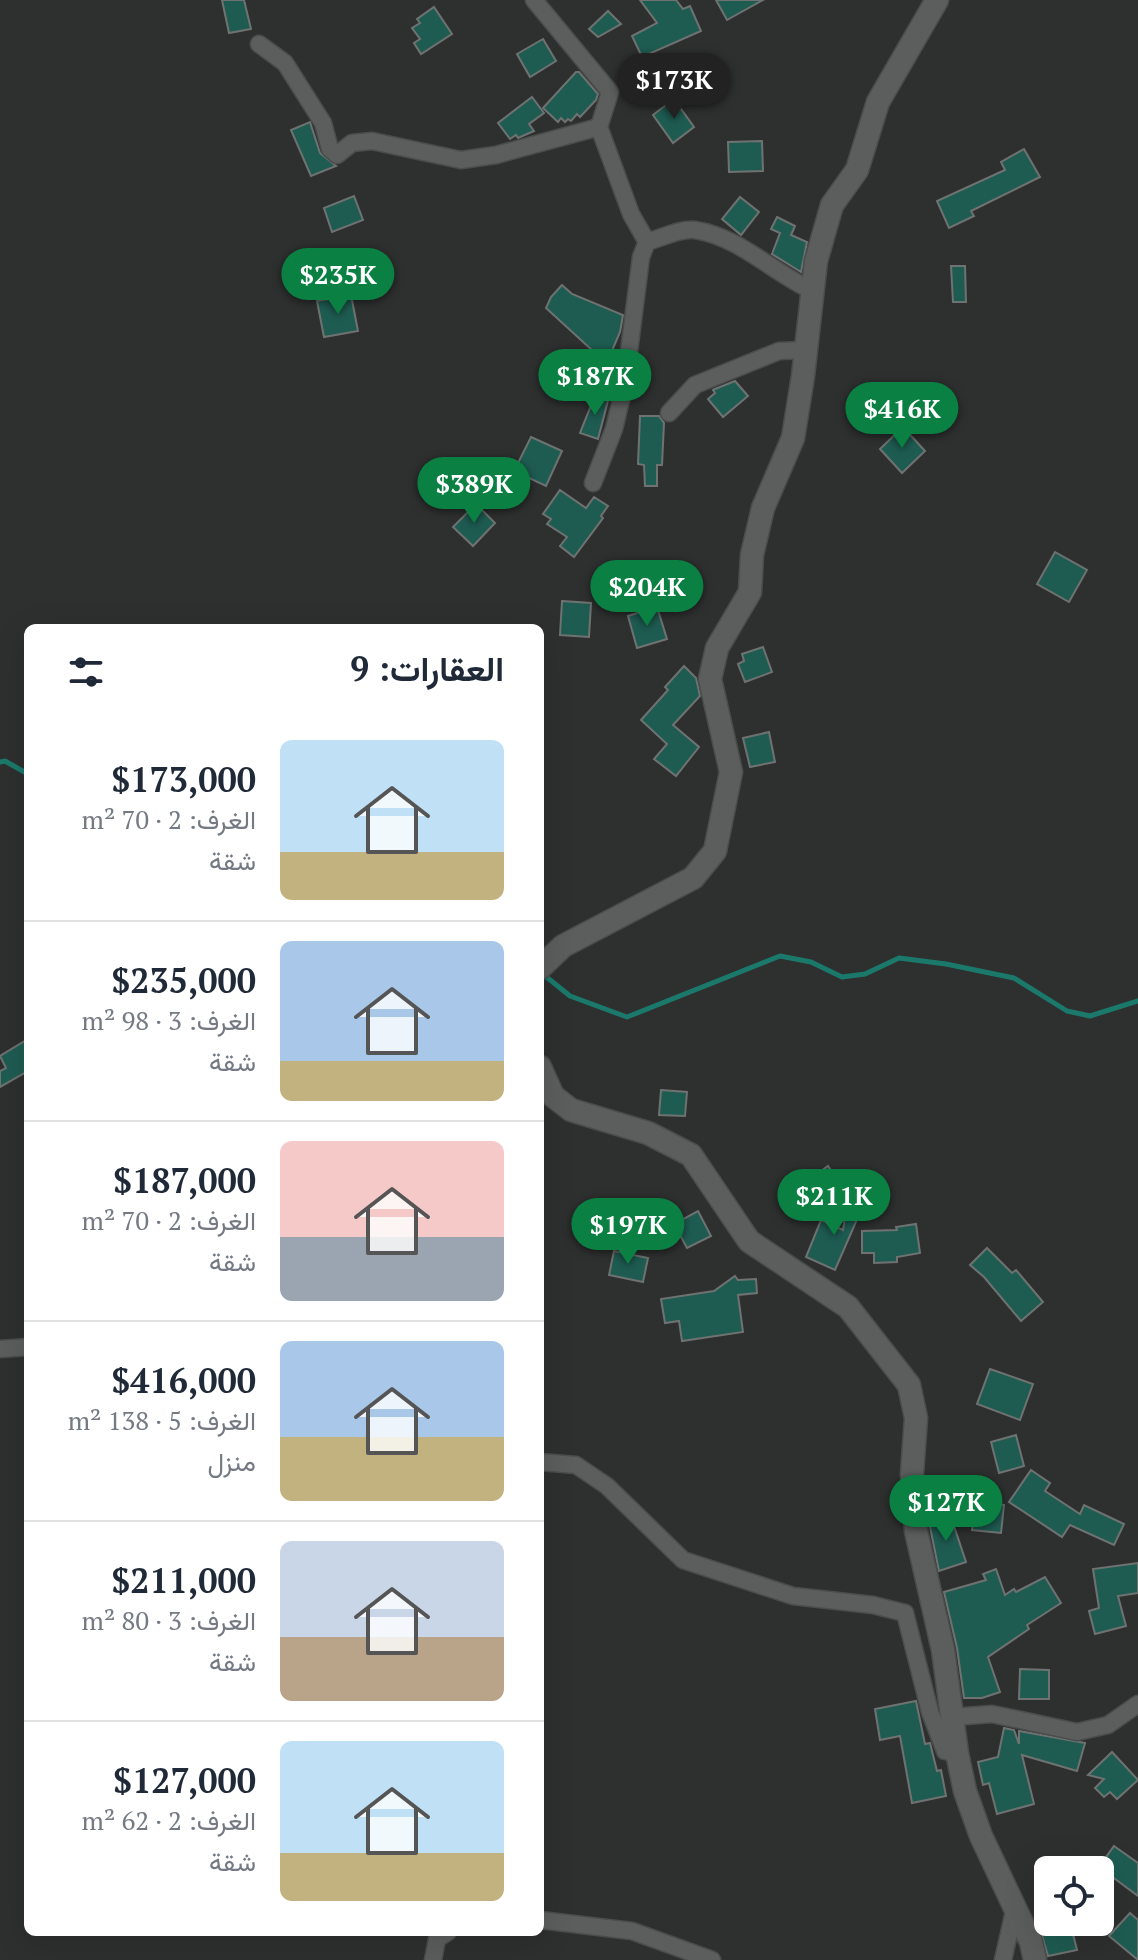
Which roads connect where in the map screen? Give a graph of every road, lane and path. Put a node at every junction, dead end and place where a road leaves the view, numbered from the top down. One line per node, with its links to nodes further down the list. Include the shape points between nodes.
1 (534, 0): 4 (street, via 610,92)
2 (937, 0): 6 (street, via 878,102 857,170 832,205)
3 (259, 44): 4 (street, via 285,63 337,155 352,143 372,141 461,160)
4 (599, 127): 5 (street)
5 (647, 242): 6 (street, via 693,229 734,243); 9 (street, via 625,383)
6 (813, 291): 7 (street)
7 (806, 350): 8 (street, via 779,351 695,385); 10 (street, via 793,438 763,508 750,592 717,648 710,679 731,772 715,851 693,878 563,946)
8 (669, 413)
9 (593, 483)
10 (544, 964)
11 (544, 1076): 16 (street, via 553,1096 571,1110 648,1133 691,1155 749,1241 848,1307 909,1385 916,1418 916,1531)
12 (24, 1347): 13 (street)
13 (0, 1349)
14 (544, 1462): 17 (street, via 576,1465 607,1486 683,1560 793,1596 905,1613 930,1712 945,1751)
15 (1138, 1704): 16 (street, via 1108,1725 1077,1732 992,1714)
16 (952, 1717): 17 (street)
17 (957, 1753): 18 (street, via 981,1836)
18 (1015, 1907): 23 (street); 24 (street)
19 (544, 1920): 22 (street, via 632,1931)
20 (442, 1936): 21 (street)
21 (433, 1960)
22 (712, 1960)
23 (1003, 1960)
24 (1035, 1960)

